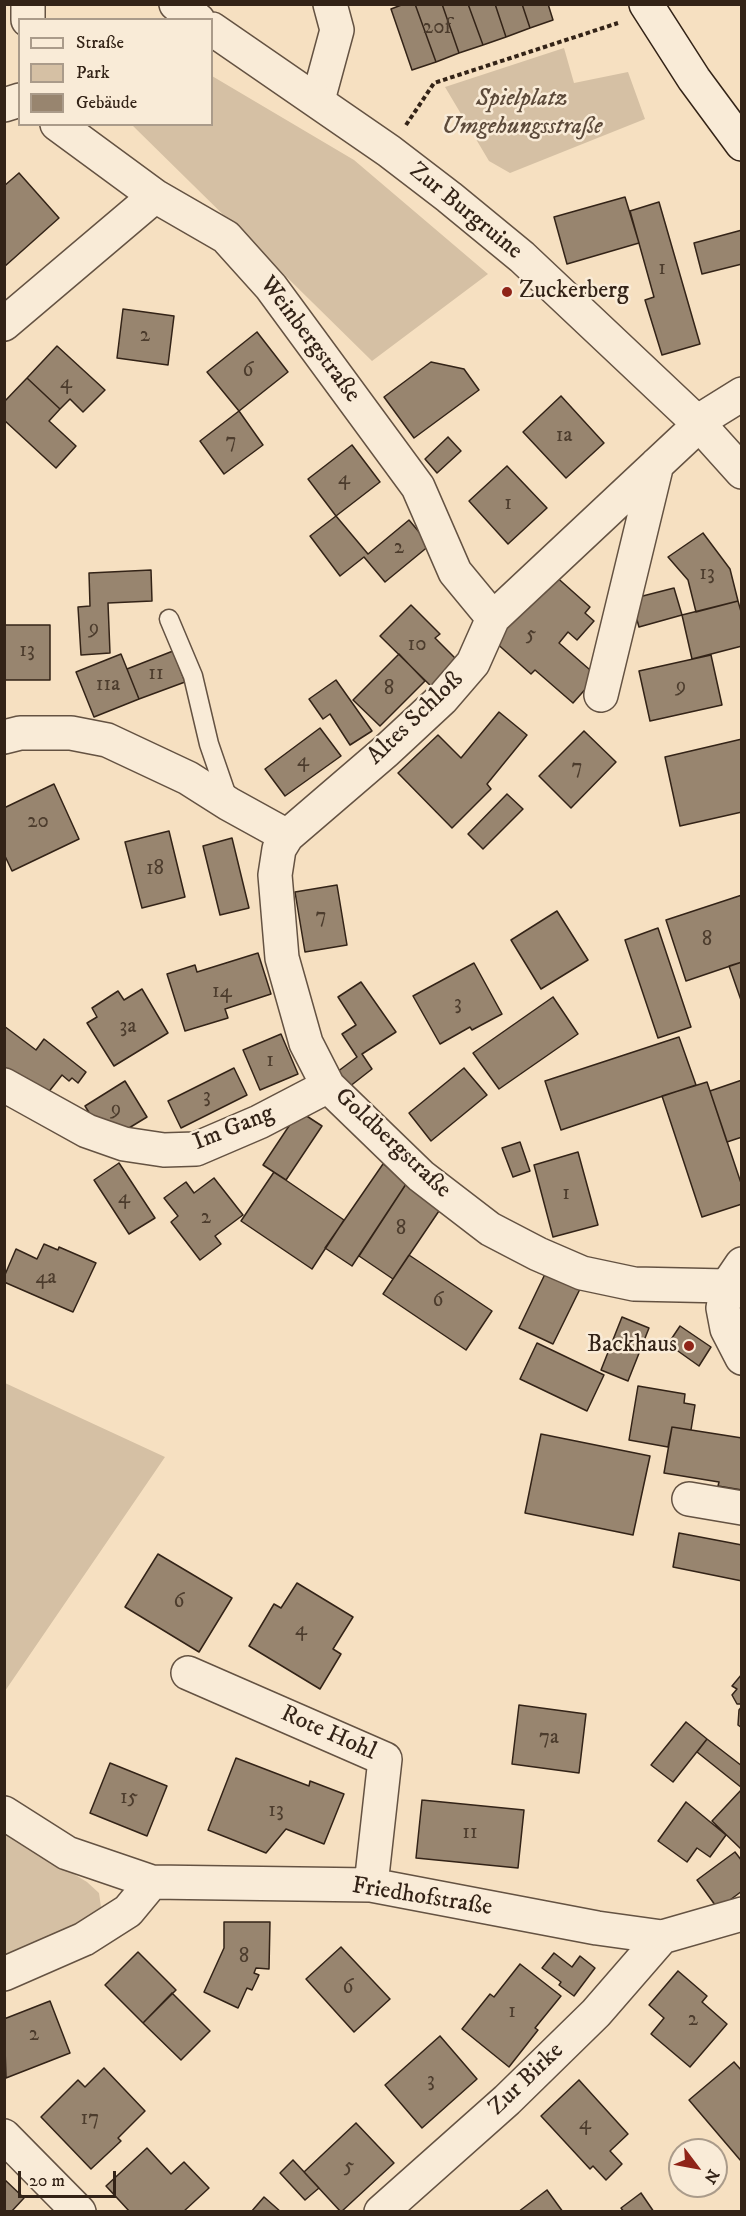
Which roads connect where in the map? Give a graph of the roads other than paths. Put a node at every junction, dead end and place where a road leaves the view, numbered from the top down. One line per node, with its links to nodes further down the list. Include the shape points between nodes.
1 (176, 4): 4 (street)
2 (330, 4): 6 (street, via 337,30)
3 (648, 9): 8 (street)
4 (195, 18)
5 (213, 29): 6 (street, Zur Burgruine)
6 (318, 100): 12 (street, Zur Burgruine, via 449,196 522,257)
7 (60, 126): 9 (street, Weinbergstraße)
8 (741, 144)
9 (155, 196): 10 (street); 15 (street, Weinbergstraße, via 226,237 271,286 417,487 455,572)
10 (4, 324)
11 (741, 394): 12 (street)
12 (698, 424): 13 (street, Altes Schloß); 14 (street, Zur Burgruine)
13 (657, 464): 15 (street, Altes Schloß); 17 (street)
14 (740, 468)
15 (493, 618): 20 (street, Altes Schloß, via 473,663 442,699)
16 (169, 619): 19 (lane, via 193,676 209,744)
17 (601, 694)
18 (4, 737): 19 (street, via 71,732 107,740 188,778)
19 (229, 804): 20 (street)
20 (287, 836): 22 (street, Goldbergstraße, via 279,849 275,875 282,958 306,1043)
21 (4, 1085): 22 (street, Im Gang, via 87,1131 124,1144 164,1150 196,1149)
22 (328, 1086): 23 (street, Goldbergstraße, via 421,1176 490,1229 538,1254 582,1273 634,1284)
23 (734, 1275): 24 (street, via 723,1308 727,1329)
24 (741, 1358)
25 (689, 1499): 26 (street)
26 (741, 1508)
27 (188, 1672): 30 (street, Rote Hohl, via 386,1760)
28 (4, 1813): 29 (street, Friedhofstraße, via 67,1853)
29 (152, 1882): 30 (street, Friedhofstraße); 33 (street, via 128,1911 84,1939)
30 (371, 1885): 32 (street, Friedhofstraße)
31 (741, 1914): 32 (street, Friedhofstraße)
32 (662, 1937): 36 (street, Zur Birke, via 596,2013 507,2100)
33 (4, 1974)
34 (4, 2136): 35 (street)
35 (79, 2211)
36 (381, 2211)

